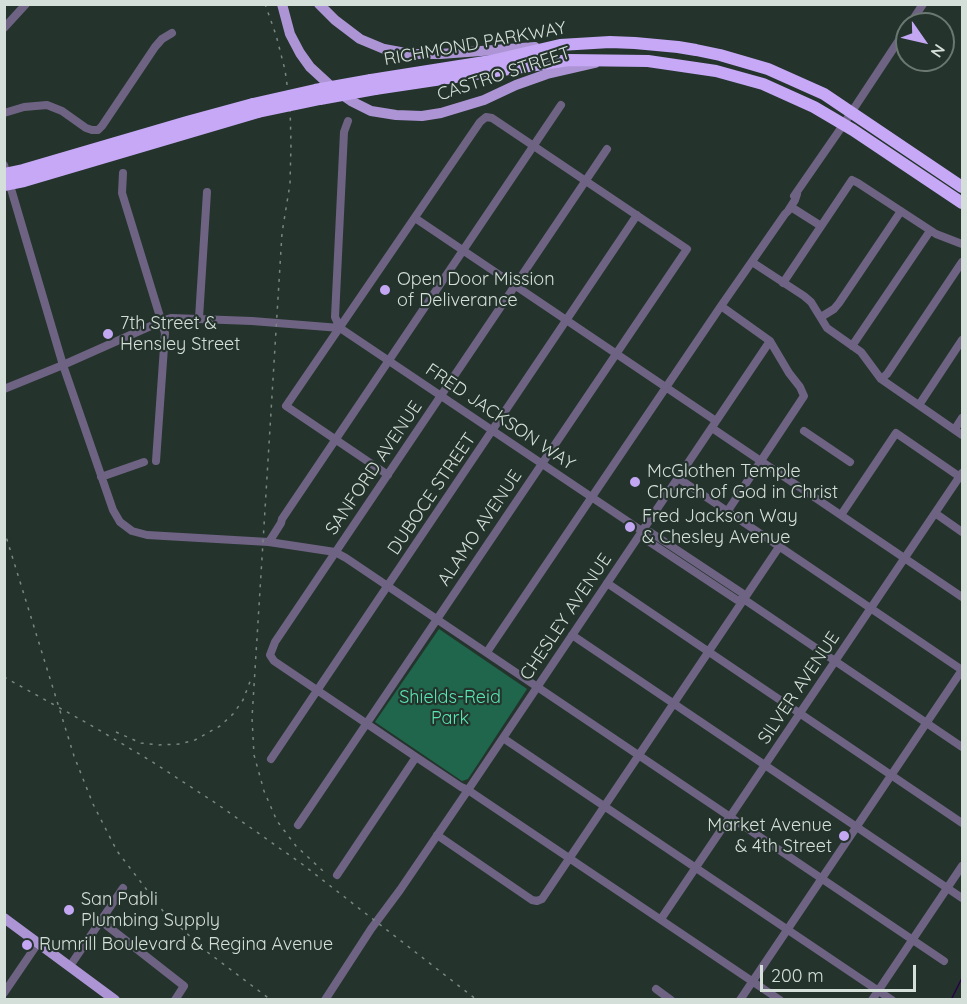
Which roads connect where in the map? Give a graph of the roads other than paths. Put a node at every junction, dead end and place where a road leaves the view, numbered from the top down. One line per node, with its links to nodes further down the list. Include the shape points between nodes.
1 (12, 4): 5 (street)
2 (26, 4): 5 (street)
3 (282, 4): 10 (main road, CASTRO STREET, via 290,34 305,60 320,78 371,111 422,116 441,113 547,74)
4 (320, 4): 8 (main road, CASTRO STREET, via 360,39 411,54)
5 (19, 11): 6 (street)
6 (4, 28)
7 (172, 33): 13 (street, via 154,47 98,130 86,128 46,105)
8 (560, 45): 11 (highway, RICHMOND PARKWAY); 14 (highway, RICHMOND PARKWAY, via 635,43 720,55 790,78 824,94)
9 (895, 46): 14 (street)
10 (613, 60): 11 (highway, RICHMOND PARKWAY, via 569,60); 16 (highway, RICHMOND PARKWAY, via 664,62 745,78 802,101)
11 (373, 85): 20 (highway, RICHMOND PARKWAY, bridge, via 320,99 256,108)
12 (561, 105): 17 (street)
13 (4, 113)
14 (851, 113): 16 (street); 22 (highway, RICHMOND PARKWAY)
15 (348, 122): 44 (street, via 344,132 335,317)
16 (844, 124): 24 (street); 25 (highway, RICHMOND PARKWAY)
17 (534, 146): 21 (street); 30 (street, via 486,117); 34 (street)
18 (607, 149): 21 (street, SANFORD AVENUE)
19 (123, 173): 43 (street, via 122,193)
20 (6, 176): 50 (street)
21 (586, 181): 29 (street); 38 (street, SANFORD AVENUE)
22 (963, 187)
23 (207, 192): 41 (street)
24 (797, 194): 26 (street); 28 (street)
25 (963, 202)
26 (791, 207): 28 (street); 31 (street)
27 (901, 212): 31 (street, via 852,180); 32 (street); 40 (street, via 839,303)
28 (785, 214): 35 (street)
29 (637, 215): 42 (street, DUBOCE STREET); 48 (street, ALAMO AVENUE, via 687,249)
30 (415, 218): 34 (street); 44 (street)
31 (821, 226): 37 (street)
32 (930, 231): 33 (street); 47 (street)
33 (963, 244)
34 (464, 250): 38 (street); 49 (street)
35 (752, 262): 37 (street); 39 (street)
36 (963, 262): 51 (street)
37 (783, 282): 40 (street, via 811,302)
38 (516, 285): 42 (street); 54 (street, SANFORD AVENUE)
39 (721, 306): 46 (street); 52 (street)
40 (821, 316): 47 (street, via 827,328)
41 (199, 318): 43 (street); 44 (street)
42 (567, 320): 48 (street); 59 (street, DUBOCE STREET)
43 (162, 321): 50 (street); 63 (street, via 165,333)
44 (340, 328): 49 (street, FRED JACKSON WAY); 62 (street, via 286,406)
45 (963, 340): 55 (street)
46 (771, 341): 57 (street, CHESLEY AVENUE); 64 (street, via 804,396)
47 (852, 345): 51 (street)
48 (616, 354): 52 (street); 67 (street, ALAMO AVENUE)
49 (390, 361): 54 (street, FRED JACKSON WAY); 62 (street)
50 (63, 365): 53 (street); 70 (street)
51 (881, 379): 55 (street)
52 (666, 387): 57 (street); 72 (street)
53 (4, 389)
54 (441, 396): 59 (street, FRED JACKSON WAY); 68 (street, SANFORD AVENUE)
55 (919, 405): 58 (street)
56 (963, 418): 58 (street)
57 (714, 424): 64 (street); 71 (street, CHESLEY AVENUE)
58 (955, 429): 61 (street)
59 (493, 430): 67 (street, FRED JACKSON WAY); 83 (street, DUBOCE STREET)
60 (804, 431): 66 (street)
61 (963, 435)
62 (336, 440): 68 (street); 78 (street)
63 (156, 461)
64 (761, 461): 73 (street); 75 (street)
65 (144, 462): 70 (street)
66 (850, 462)
67 (542, 463): 72 (street, FRED JACKSON WAY); 87 (street, ALAMO AVENUE)
68 (388, 475): 80 (street, SANFORD AVENUE)
69 (962, 475): 74 (street, SILVER AVENUE); 75 (street, via 896,433)
70 (101, 477): 78 (street, via 113,510 132,531)
71 (678, 478): 73 (street); 76 (street, CHESLEY AVENUE)
72 (591, 496): 76 (street, FRED JACKSON WAY); 89 (street)
73 (727, 512): 79 (street)
74 (935, 513): 77 (street); 81 (street, SILVER AVENUE)
75 (841, 515): 81 (street)
76 (642, 531): 82 (street, CHESLEY AVENUE); 85 (street, FRED JACKSON WAY, via 650,532 742,593)
77 (963, 532)
78 (269, 542): 80 (street)
79 (779, 547): 85 (street); 86 (street)
80 (335, 552): 83 (street); 94 (street, SANFORD AVENUE, via 274,642 270,655)
81 (905, 558): 84 (street); 86 (street, SILVER AVENUE)
82 (607, 583): 88 (street, CHESLEY AVENUE); 90 (street)
83 (388, 585): 87 (street); 94 (street, DUBOCE STREET)
84 (963, 597)
85 (745, 600): 90 (street); 91 (street, FRED JACKSON WAY)
86 (871, 609): 91 (street, SILVER AVENUE); 92 (street)
87 (438, 619): 89 (street); 98 (street, ALAMO AVENUE)
88 (572, 635): 93 (street, CHESLEY AVENUE); 95 (street)
89 (487, 652): 93 (street)
90 (709, 652): 95 (street); 96 (street)
91 (835, 661): 96 (street, SILVER AVENUE); 97 (street, FRED JACKSON WAY)
92 (963, 670): 97 (street)
93 (537, 686): 99 (street, CHESLEY AVENUE); 101 (street)
94 (318, 690): 98 (street); 103 (street, DUBOCE STREET)
95 (674, 704): 101 (street); 104 (street)
96 (800, 713): 104 (street, SILVER AVENUE); 105 (street)
97 (927, 722): 100 (street, FRED JACKSON WAY); 105 (street)
98 (367, 724): 102 (street); 110 (street, ALAMO AVENUE)
99 (502, 738): 106 (street, CHESLEY AVENUE); 107 (street)
100 (963, 747)
101 (639, 755): 107 (street); 108 (street)
102 (416, 757): 106 (street); 116 (street)
103 (271, 759)
104 (766, 765): 108 (street, SILVER AVENUE); 111 (street)
105 (891, 775): 109 (street); 111 (street)
106 (468, 790): 112 (street, CHESLEY AVENUE); 113 (street)
107 (604, 806): 113 (street); 115 (street)
108 (731, 817): 115 (street, SILVER AVENUE); 117 (street)
109 (963, 823)
110 (298, 825)
111 (856, 826): 117 (street); 119 (street)
112 (437, 835): 113 (street, via 537,901); 135 (street, CHESLEY AVENUE)
113 (570, 858): 122 (street)
114 (963, 866): 119 (street)
115 (696, 868): 122 (street, SILVER AVENUE); 124 (street)
116 (337, 875)
117 (822, 878): 124 (street); 125 (street)
118 (123, 888): 123 (street)
119 (947, 888): 120 (street); 125 (street)
120 (963, 898)
121 (4, 918): 126 (main road)
122 (661, 919): 129 (street)
123 (101, 921): 128 (street); 134 (street, via 184,986)
124 (788, 930): 129 (street); 131 (street)
125 (913, 940): 127 (street); 131 (street)
126 (38, 943): 128 (main road); 132 (street)
127 (944, 961)
128 (70, 966): 133 (main road)
129 (753, 981): 137 (street); 138 (street)
130 (656, 989): 136 (street)
131 (878, 991): 139 (street); 140 (street)
132 (4, 993)
133 (115, 999)
134 (174, 999)
135 (325, 999)
136 (671, 999)
137 (740, 999)
138 (780, 999)
139 (872, 999)
140 (892, 999)

